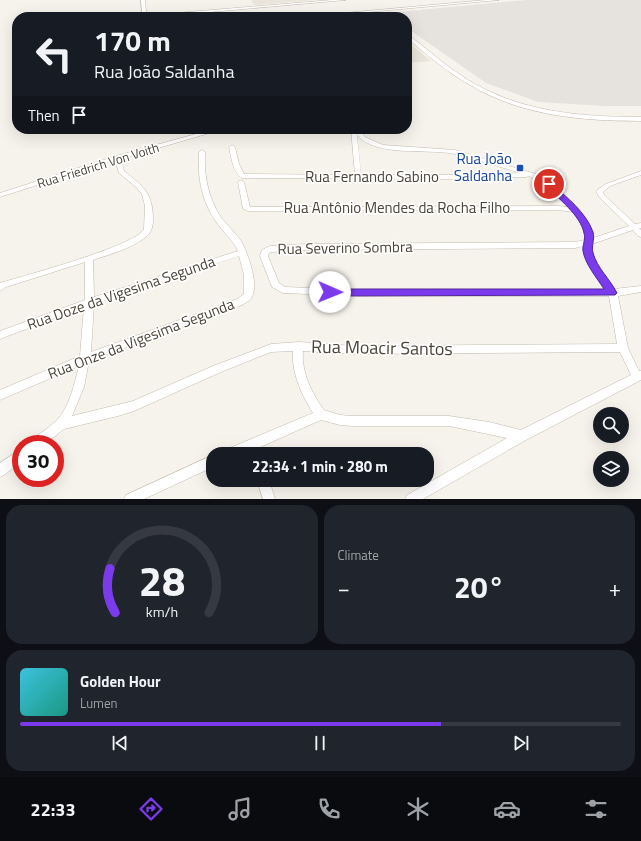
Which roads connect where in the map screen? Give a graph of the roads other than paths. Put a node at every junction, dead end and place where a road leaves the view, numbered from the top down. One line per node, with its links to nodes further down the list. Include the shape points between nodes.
1 (143, 0): 10 (street)
2 (344, 0): 5 (street)
3 (497, 0): 9 (street)
4 (251, 3): 6 (street)
5 (318, 4): 6 (street); 8 (street)
6 (254, 7): 11 (street)
7 (333, 9): 13 (street)
8 (321, 11): 12 (street); 13 (street)
9 (377, 11): 13 (street)
10 (144, 12)
11 (202, 12)
12 (318, 12)
13 (361, 12)
14 (412, 40): 15 (street, via 474,86 509,102 550,113 594,118)
15 (641, 119)
16 (202, 134): 21 (street, Rua Friedrich Von Voith)
17 (354, 134): 24 (street)
18 (359, 134): 23 (street, via 382,147 455,152)
19 (232, 147): 24 (street, Rua Fernando Sabino, via 242,176)
20 (202, 152): 31 (street, Rua Onze da Vigesima Segunda, via 203,179 209,202 217,218 237,241)
21 (118, 157): 26 (street, Rua Friedrich Von Voith); 32 (street, via 121,172 140,186 149,201 148,229 136,240)
22 (641, 173): 28 (street, via 599,191)
23 (534, 175): 24 (street, Rua Fernando Sabino); 27 (street, via 549,184)
24 (358, 176)
25 (241, 182): 27 (street, Rua Antônio Mendes da Rocha Filho, via 248,209)
26 (0, 195)
27 (575, 210): 30 (street, via 585,224)
28 (637, 226): 29 (street); 30 (street)
29 (641, 234)
30 (589, 242): 35 (street, via 590,258); 35 (street, Rua Severino Sombra, via 575,246 307,247 270,249 264,256 275,285 283,290 359,293)
31 (242, 252): 36 (street, Rua Doze da Vigesima Segunda); 40 (street, Rua Onze da Vigesima Segunda, via 250,287 247,296 240,301)
32 (89, 258): 33 (street); 36 (street)
33 (1, 286)
34 (641, 290): 35 (street, Rua Severino Sombra)
35 (612, 293): 39 (street)
36 (90, 302): 37 (street, Rua Doze da Vigesima Segunda); 40 (street)
37 (0, 335)
38 (299, 346): 39 (street, Rua Moacir Santos, via 355,350); 43 (street, Rua Moacir Santos, via 299,366 312,401); 44 (street, via 271,348 216,369 134,406)
39 (623, 348): 41 (street)
40 (85, 358): 42 (street, Rua Onze da Vigesima Segunda); 44 (street, via 72,404)
41 (639, 376): 46 (street)
42 (0, 395)
43 (321, 416): 46 (street, via 352,421 449,421); 47 (street)
44 (61, 424): 45 (street)
45 (47, 435)
46 (522, 436): 54 (street)
47 (256, 447)
48 (12, 462): 50 (street)
49 (206, 464): 52 (street)
50 (0, 472)
51 (265, 487): 53 (street)
52 (130, 499)
53 (269, 499)
54 (411, 499)

